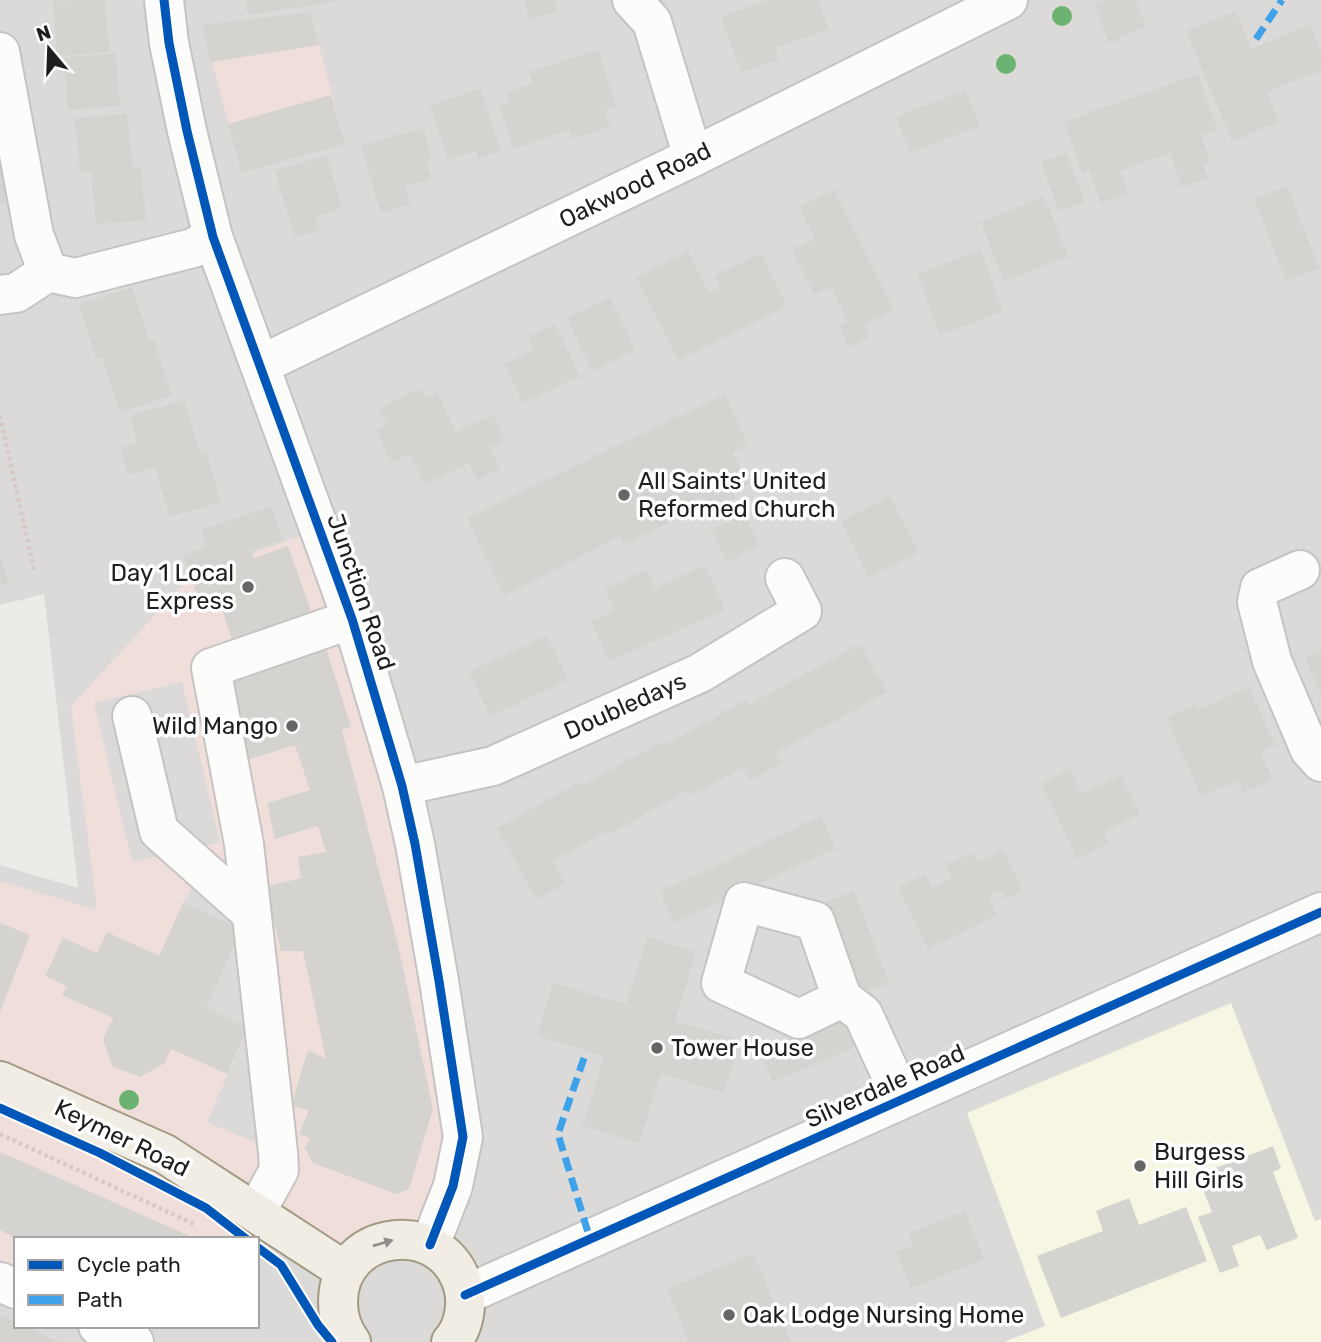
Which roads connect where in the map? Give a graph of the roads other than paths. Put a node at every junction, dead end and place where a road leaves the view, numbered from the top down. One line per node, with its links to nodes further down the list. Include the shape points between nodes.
1 (164, 0): 6 (street, Junction Road, via 187,131)
2 (632, 0): 5 (street, via 652,22)
3 (1008, 0): 5 (street, Oakwood Road)
4 (0, 52): 7 (street, via 34,235)
5 (693, 158): 9 (street, Oakwood Road)
6 (213, 237): 7 (street, via 193,248 75,278); 9 (street, Junction Road)
7 (48, 272): 8 (street, via 16,293)
8 (0, 295)
9 (260, 365): 12 (street, Junction Road)
10 (1300, 570): 14 (street, via 1260,588 1257,602 1272,661 1310,750)
11 (785, 578): 15 (street, Doubledays, via 802,611 700,673 493,765)
12 (352, 620): 15 (street, Junction Road); 16 (street, via 211,668 244,844)
13 (132, 716): 16 (street, via 159,831)
14 (1321, 762)
15 (402, 786): 22 (street, Junction Road, via 463,1137 453,1186)
16 (250, 912): 21 (street, via 279,1170)
17 (1321, 912): 20 (street, Silverdale Road)
18 (842, 998): 20 (street, via 863,1014)
19 (0, 1081): 21 (main road, Keymer Road, via 165,1154)
20 (902, 1099): 24 (street, Silverdale Road)
21 (256, 1212): 23 (main road, Keymer Road)
22 (430, 1245): 23 (main road, one-way to 22, via 358,1255 382,1242 409,1239); 24 (main road, via 460,1275)
23 (345, 1271): 27 (main road, via 338,1292 338,1314)
24 (465, 1295): 28 (main road, via 464,1318)
25 (102, 1328): 26 (street)
26 (134, 1342)
27 (351, 1342)
28 (451, 1342)

